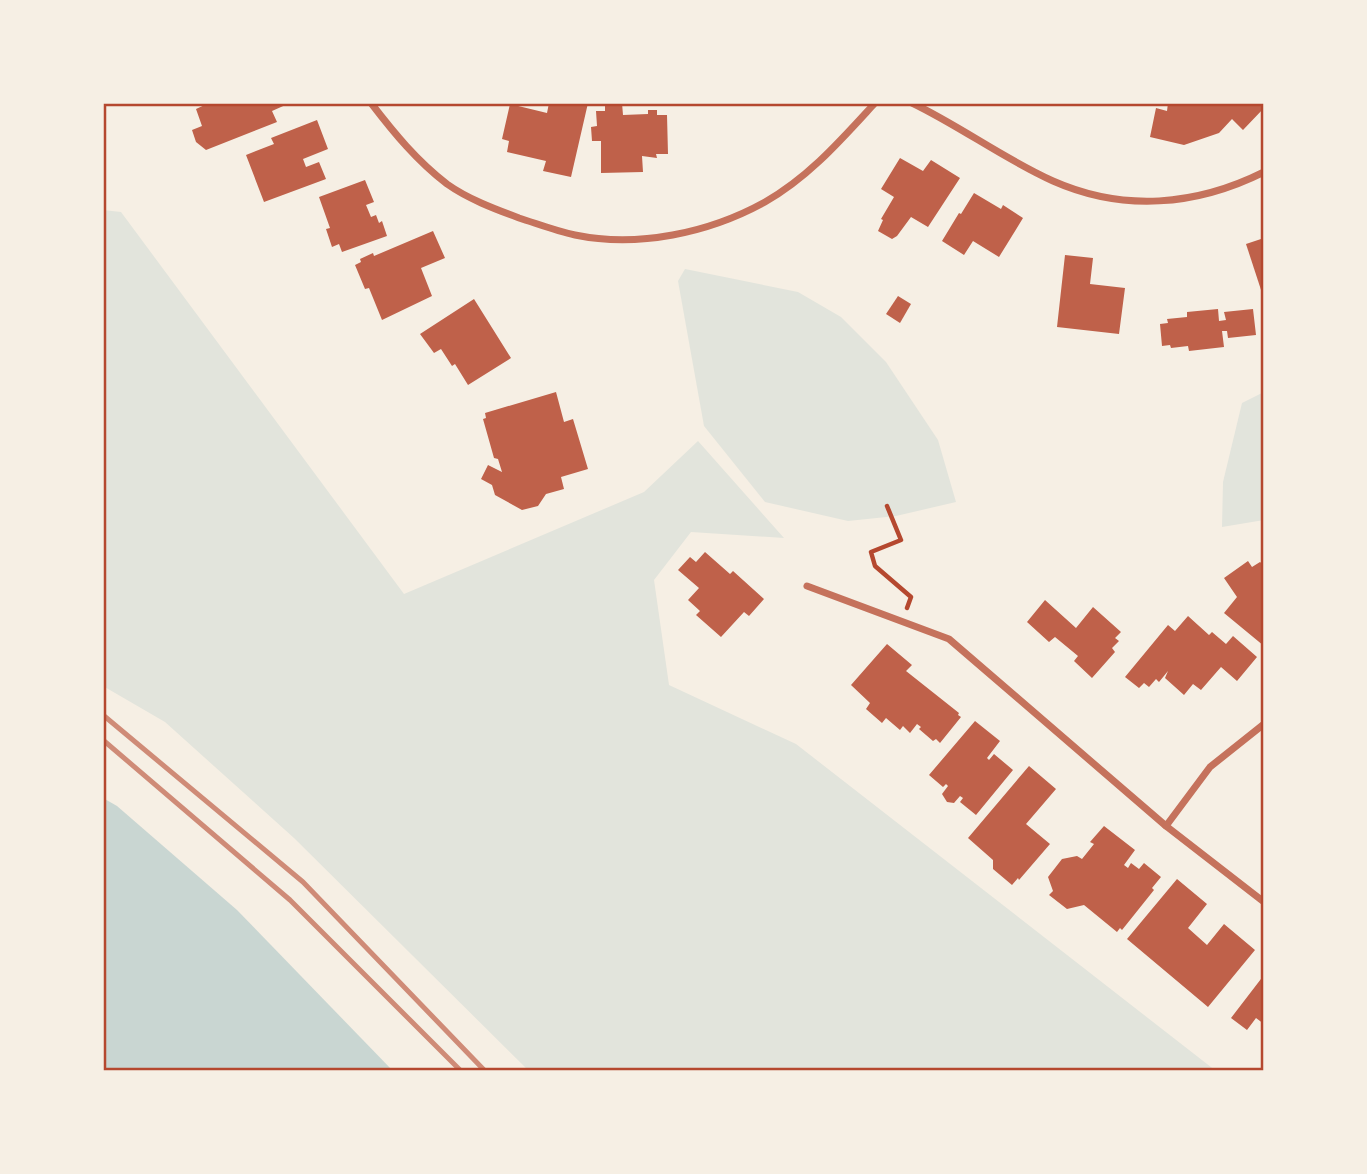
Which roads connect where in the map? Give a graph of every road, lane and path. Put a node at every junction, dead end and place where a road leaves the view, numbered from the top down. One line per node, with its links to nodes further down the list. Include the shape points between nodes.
1 (370, 103): 2 (street, via 407,147 450,186 553,229 608,239 702,229 766,202 824,159)
2 (875, 103)
3 (912, 103): 4 (street, via 1051,180 1095,196 1150,203 1182,200)
4 (1264, 172)
5 (887, 506): 7 (path, via 901,540 871,552 875,566 911,597)
6 (807, 586): 7 (street)
7 (903, 621): 9 (street, via 949,639)
8 (1264, 724): 9 (street, via 1210,767)
9 (1166, 826): 10 (street)
10 (1264, 902)

